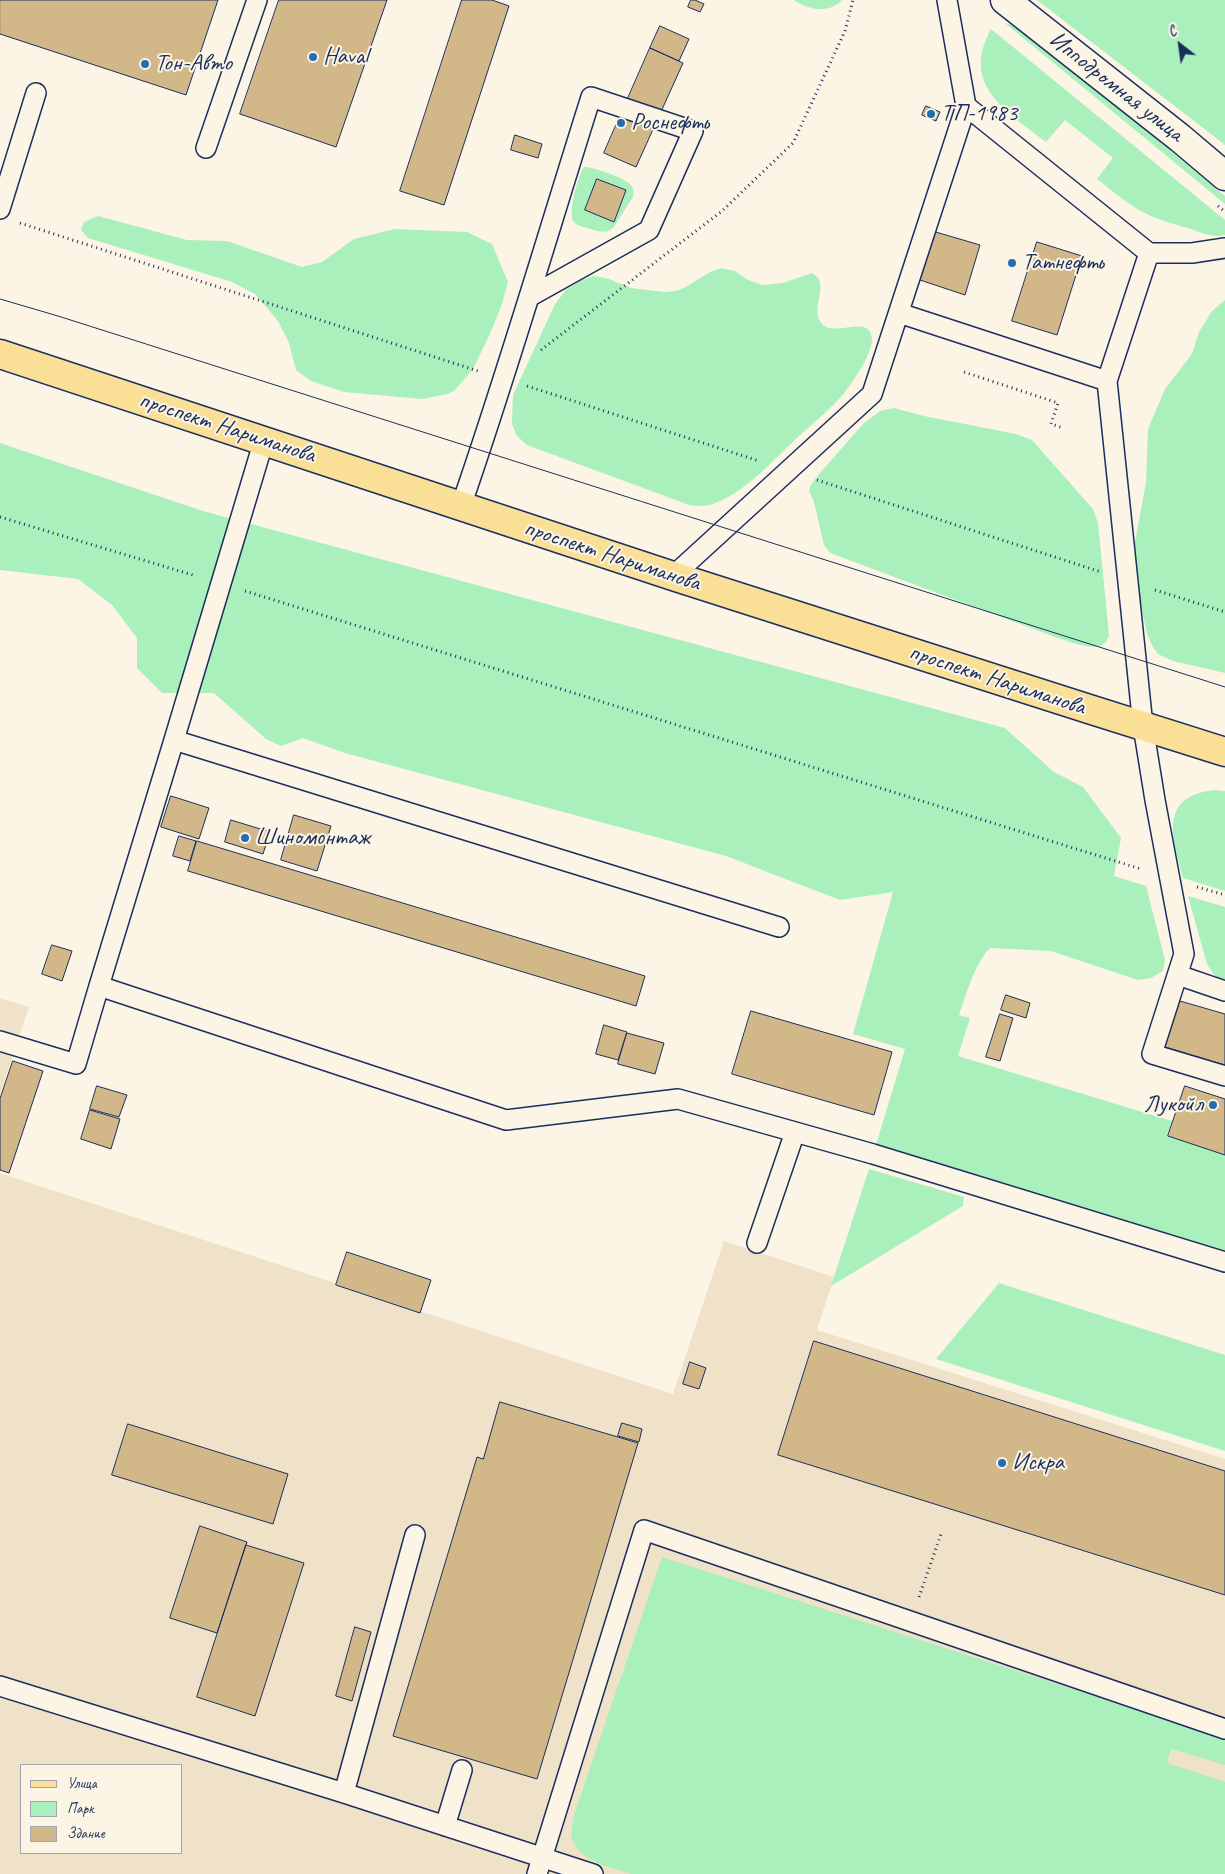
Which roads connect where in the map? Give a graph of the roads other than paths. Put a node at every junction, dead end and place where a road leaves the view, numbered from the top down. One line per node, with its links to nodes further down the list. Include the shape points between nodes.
1 (257, 0): 6 (lane)
2 (947, 0): 5 (lane)
3 (1005, 0): 7 (street, Ипподромная улица)
4 (36, 94): 8 (lane)
5 (966, 106): 10 (lane); 12 (lane)
6 (206, 148)
7 (1225, 176)
8 (0, 209)
9 (1225, 248): 10 (lane, via 1192,253)
10 (1149, 252): 14 (lane)
11 (529, 297): 11 (lane, via 591,97 693,131 649,230); 16 (lane)
12 (899, 314): 14 (lane); 17 (lane, via 872,394)
13 (0, 354): 15 (main road, проспект Нариманова)
14 (1107, 381): 18 (lane)
15 (264, 440): 16 (main road, проспект Нариманова); 19 (lane)
16 (461, 506): 17 (main road, проспект Нариманова)
17 (673, 576): 18 (main road, проспект Нариманова)
18 (1143, 726): 20 (main road, проспект Нариманова); 22 (lane, via 1184,954)
19 (174, 740): 21 (lane); 23 (lane)
20 (1225, 752)
21 (778, 927)
22 (1178, 975): 24 (lane); 26 (lane, via 1152,1054)
23 (99, 986): 25 (lane, via 76,1064); 27 (lane, via 506,1120 678,1099)
24 (1225, 991)
25 (0, 1041)
26 (1225, 1076)
27 (795, 1132): 28 (lane); 29 (lane)
28 (756, 1243)
29 (1225, 1262)
30 (415, 1535): 34 (lane)
31 (0, 1686): 34 (lane)
32 (1225, 1729): 36 (lane, via 644,1530)
33 (462, 1770): 35 (lane)
34 (344, 1793): 35 (lane)
35 (446, 1826): 36 (lane)
36 (540, 1866): 37 (lane)
37 (593, 1874)

